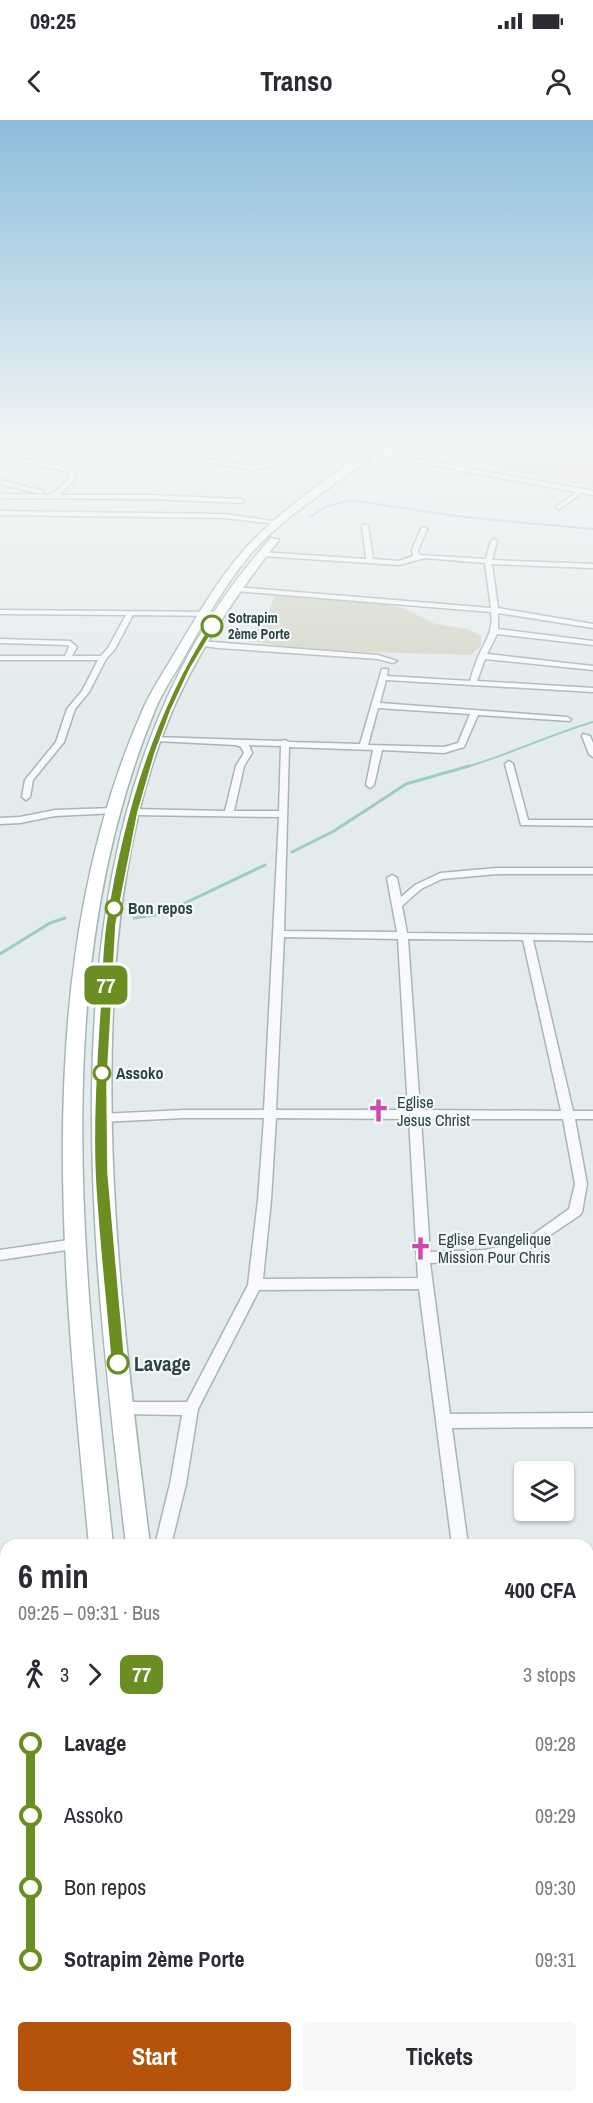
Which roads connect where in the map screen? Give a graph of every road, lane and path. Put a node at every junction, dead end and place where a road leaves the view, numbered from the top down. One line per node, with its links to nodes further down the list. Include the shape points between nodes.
1 (262, 538): 15 (main road, via 240,560)
2 (277, 538): 6 (main road)
3 (367, 538): 8 (street)
4 (421, 538): 7 (street)
5 (494, 541): 9 (street)
6 (262, 554): 8 (street); 11 (main road)
7 (416, 556): 8 (street, via 403,563); 9 (street)
8 (370, 561)
9 (488, 562): 10 (street); 12 (street)
10 (593, 566)
11 (235, 589): 12 (street); 15 (main road)
12 (495, 610): 16 (street); 17 (street)
13 (0, 612): 14 (street)
14 (131, 613): 15 (street); 24 (street)
15 (211, 614): 19 (main road); 42 (main road, via 183,640 156,692 131,751)
16 (592, 623)
17 (494, 631): 20 (street); 21 (street)
18 (0, 641): 22 (street, via 70,643 73,647)
19 (202, 643): 26 (street, via 393,661 386,666); 33 (main road)
20 (593, 643)
21 (482, 656): 25 (street); 27 (street)
22 (68, 657): 23 (street); 24 (street)
23 (0, 658)
24 (103, 658): 41 (street, via 85,693 71,709 60,742 29,780)
25 (593, 668)
26 (383, 678): 27 (street); 29 (street)
27 (473, 682): 28 (street)
28 (593, 690)
29 (374, 705): 30 (street); 36 (street)
30 (475, 713): 31 (street); 37 (street, via 464,741 454,749)
31 (567, 719)
32 (586, 736): 38 (street)
33 (156, 738): 34 (street); 43 (main road)
34 (235, 740): 35 (street); 44 (street, via 248,753 240,766)
35 (285, 742): 36 (street); 45 (street)
36 (363, 747): 37 (street)
37 (378, 748): 40 (street)
38 (593, 754)
39 (509, 764): 47 (street, via 524,823)
40 (370, 785)
41 (26, 797)
42 (113, 811): 46 (street, via 55,813); 60 (main road, via 98,867 78,1007 73,1120)
43 (133, 812): 44 (street); 59 (main road, via 111,924)
44 (229, 813): 45 (street)
45 (283, 813): 51 (street)
46 (0, 821)
47 (593, 823)
48 (593, 871): 50 (street, via 497,871 440,876 418,887)
49 (392, 878): 50 (street)
50 (397, 905): 52 (street)
51 (279, 934): 52 (street); 55 (street)
52 (403, 936): 54 (street); 56 (street)
53 (593, 938): 54 (street)
54 (528, 939): 58 (street)
55 (270, 1114): 56 (street); 59 (street); 64 (street)
56 (413, 1114): 58 (street); 62 (street)
57 (593, 1115): 58 (street)
58 (568, 1116): 62 (street, via 581,1184 575,1212 528,1245 485,1255)
59 (102, 1118): 65 (main road, via 102,1173)
60 (75, 1244): 61 (street); 69 (main road)
61 (0, 1255)
62 (423, 1258): 63 (street)
63 (425, 1284): 64 (street); 68 (street)
64 (255, 1285): 66 (street)
65 (122, 1408): 66 (street); 70 (main road)
66 (190, 1409): 71 (street)
67 (593, 1420): 68 (street)
68 (443, 1421): 72 (street)
69 (100, 1539)
70 (137, 1539)
71 (164, 1539)
72 (459, 1539)

